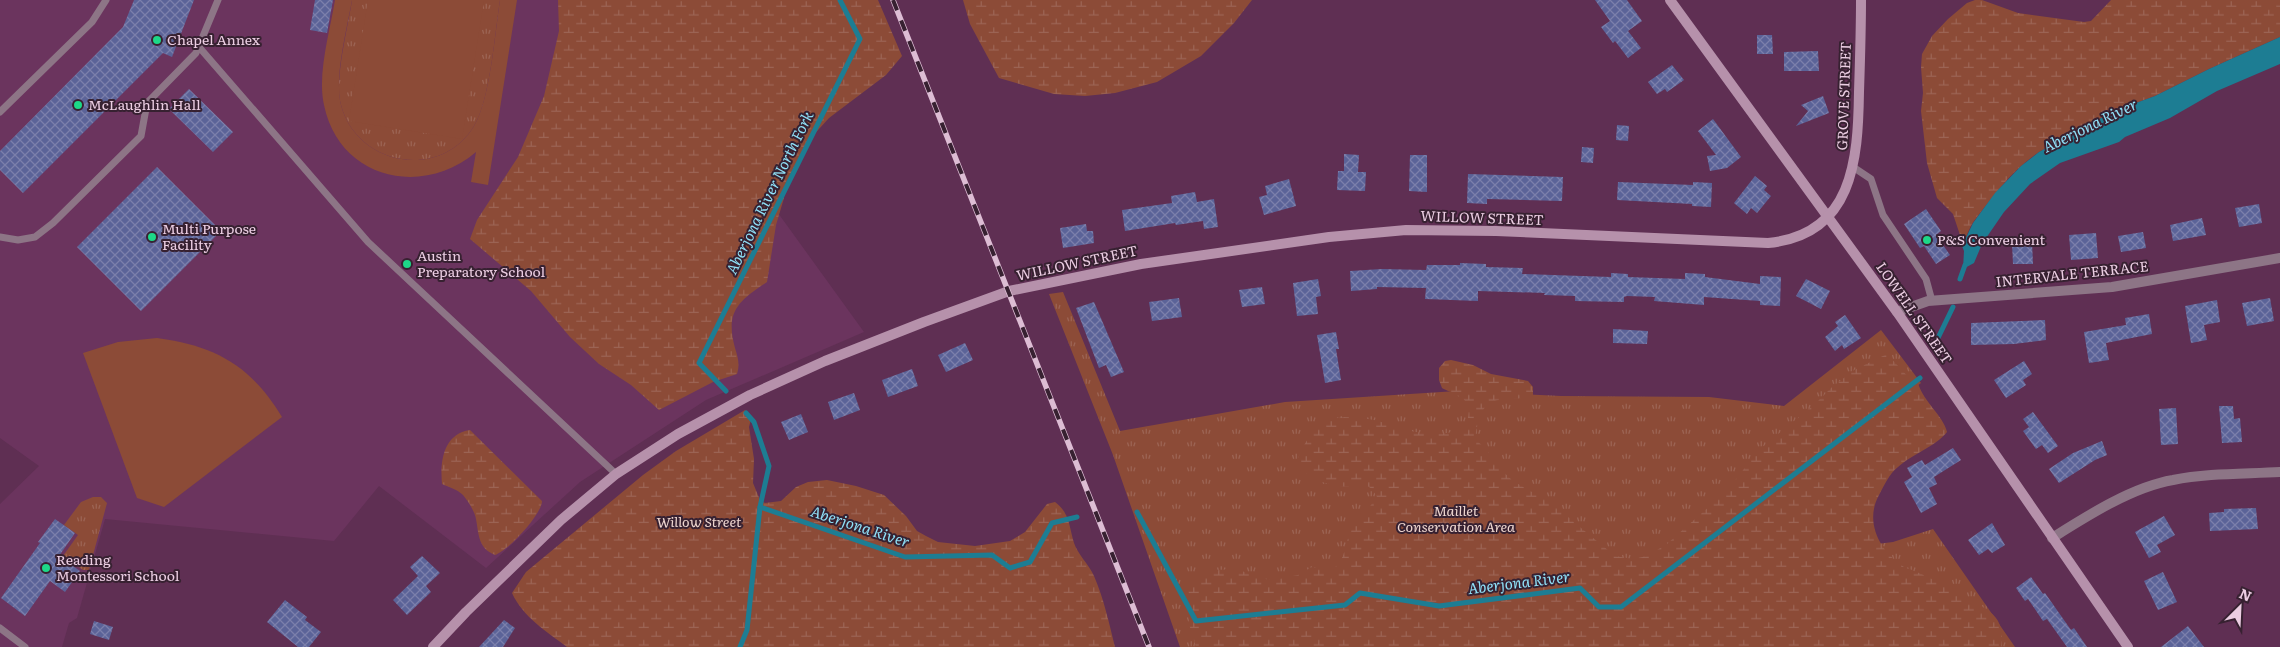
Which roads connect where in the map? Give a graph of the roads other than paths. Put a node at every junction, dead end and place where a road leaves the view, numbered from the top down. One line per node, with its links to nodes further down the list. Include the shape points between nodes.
1 (106, 0): 6 (lane, via 92,22)
2 (218, 0): 5 (lane)
3 (1670, 0): 8 (main road, LOWELL STREET)
4 (1861, 0): 7 (main road, GROVE STREET, via 1858,135)
5 (199, 48): 9 (lane, via 147,103 141,136 53,223 29,239); 14 (lane, via 368,242)
6 (0, 112)
7 (1853, 166): 8 (main road, GROVE STREET, via 1845,190); 11 (lane, via 1871,179 1883,215 1926,279)
8 (1829, 218): 12 (main road, LOWELL STREET); 14 (main road, WILLOW STREET, via 1796,238 1768,243 1496,231 1386,232 1141,264 1039,284 1001,294 861,346 750,395 678,434)
9 (0, 237)
10 (2280, 258): 11 (street, INTERVALE TERRACE, via 2112,287)
11 (1932, 301): 12 (street, INTERVALE TERRACE)
12 (1897, 312): 15 (main road, LOWELL STREET)
13 (2280, 472): 15 (street, via 2162,482 2103,508)
14 (616, 474): 18 (main road, WILLOW STREET, via 554,526)
15 (2052, 538): 19 (main road, LOWELL STREET)
16 (0, 628): 17 (lane)
17 (24, 647)
18 (433, 647)
19 (2128, 647)

